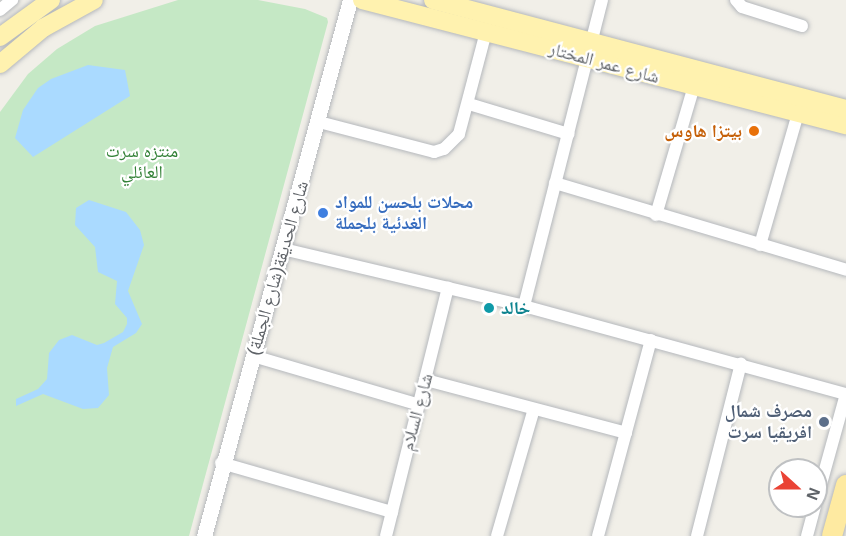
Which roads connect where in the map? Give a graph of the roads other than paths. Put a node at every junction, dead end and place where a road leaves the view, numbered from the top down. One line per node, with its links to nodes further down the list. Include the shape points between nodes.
1 (12, 0): 10 (street)
2 (51, 0): 9 (main road)
3 (94, 0): 15 (main road, via 43,28)
4 (350, 0): 20 (street, شارع الحديقة(شارع الجملة))
5 (362, 0): 12 (main road)
6 (433, 0): 12 (main road)
7 (602, 0): 14 (street)
8 (736, 0): 11 (street, via 742,7)
9 (27, 6): 13 (main road)
10 (0, 10)
11 (802, 26)
12 (499, 30): 14 (main road); 17 (street)
13 (0, 37)
14 (591, 51): 16 (main road, شارع عمر المختار); 18 (main road); 22 (street)
15 (0, 64)
16 (694, 86): 19 (main road, شارع عمر المختار); 24 (street)
17 (469, 104): 20 (street, via 453,144 434,152); 22 (street)
18 (846, 109)
19 (798, 113): 21 (main road, شارع عمر المختار); 25 (street)
20 (319, 122): 26 (street, شارع الحديقة(شارع الجملة))
21 (846, 125)
22 (568, 134): 23 (street)
23 (555, 183): 24 (street); 29 (street)
24 (656, 215): 25 (street)
25 (760, 245): 27 (street)
26 (283, 249): 28 (street); 31 (street, شارع الحديقة(شارع الجملة))
27 (846, 270)
28 (448, 288): 29 (street); 33 (street, شارع السلام)
29 (524, 306): 30 (street)
30 (651, 340): 32 (street); 37 (street)
31 (253, 356): 35 (street); 39 (street, شارع الحديقة(شارع الجملة))
32 (741, 364): 34 (street); 47 (street)
33 (426, 380): 35 (street, شارع السلام); 36 (street)
34 (846, 394): 38 (street)
35 (419, 405): 41 (street, شارع السلام)
36 (534, 409): 37 (street); 45 (street)
37 (626, 433): 46 (street)
38 (828, 458)
39 (221, 463): 41 (street); 43 (street, شارع الحديقة(شارع الجملة))
40 (846, 485): 49 (highway)
41 (392, 512): 44 (street, شارع السلام)
42 (812, 518): 48 (street)
43 (204, 536)
44 (386, 536)
45 (497, 536)
46 (598, 536)
47 (697, 536)
48 (807, 536)
49 (832, 536)

